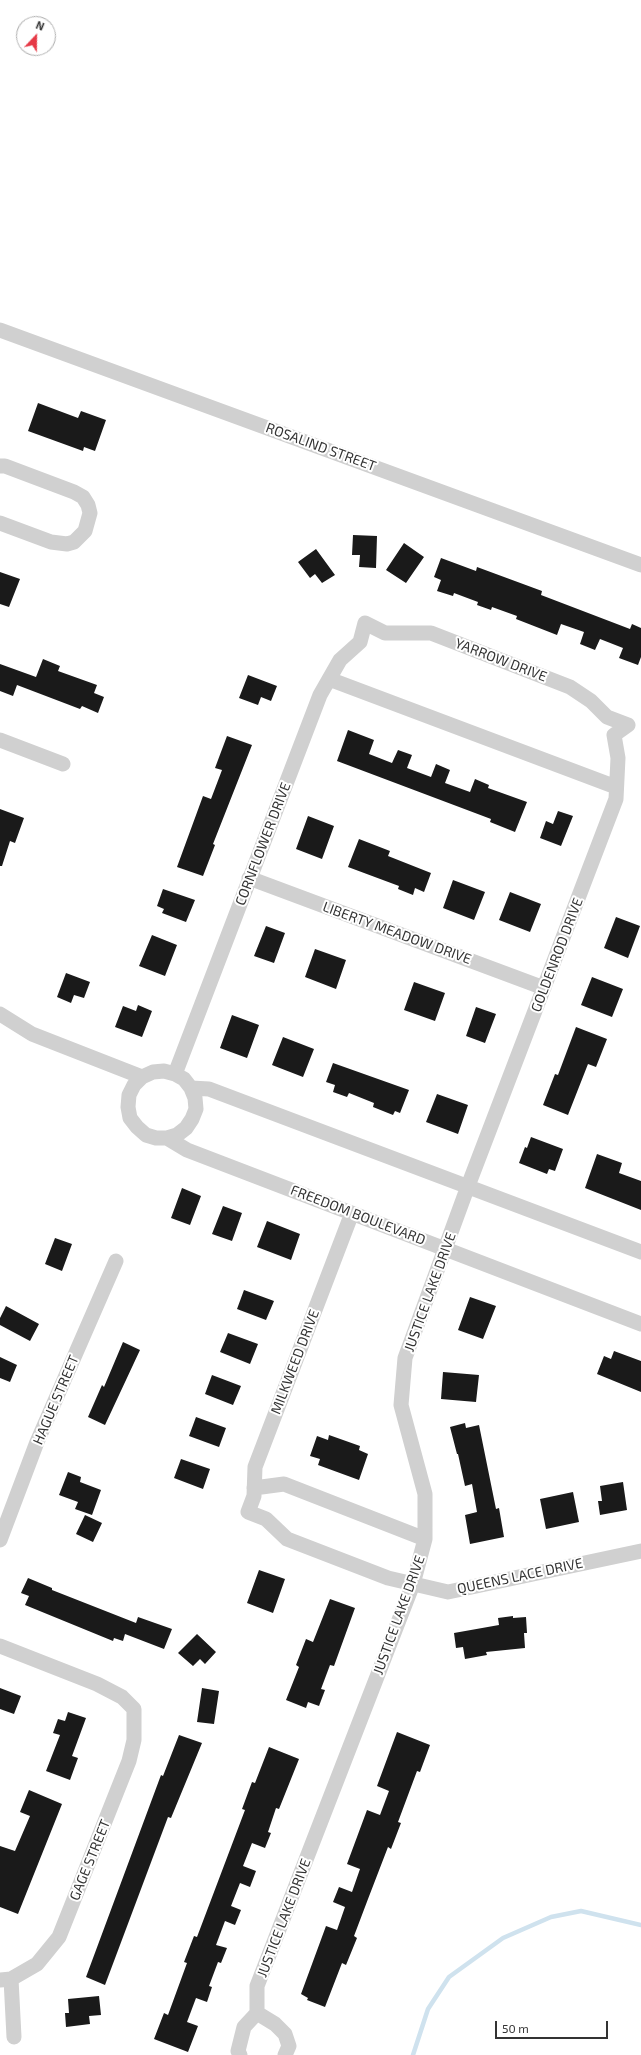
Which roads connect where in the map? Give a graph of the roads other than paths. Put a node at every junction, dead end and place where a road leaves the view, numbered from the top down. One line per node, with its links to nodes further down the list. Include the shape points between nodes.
1 (0, 330): 4 (street, ROSALIND STREET)
2 (0, 466): 3 (street, via 74,492 82,497 90,513 85,531 74,542 67,544 51,542)
3 (0, 523)
4 (641, 565)
5 (364, 623): 6 (street, CORNFLOWER DRIVE, via 360,642 340,660); 7 (street, YARROW DRIVE, via 385,633 431,633 570,687 607,717)
6 (329, 679): 10 (street); 11 (street, CORNFLOWER DRIVE, via 320,695)
7 (628, 726): 10 (street, GOLDENROD DRIVE, via 614,735 618,758)
8 (0, 740): 9 (street)
9 (63, 764)
10 (616, 787): 12 (street, GOLDENROD DRIVE, via 616,799)
11 (249, 878): 12 (street, LIBERTY MEADOW DRIVE); 14 (street, CORNFLOWER DRIVE)
12 (544, 988): 18 (street, GOLDENROD DRIVE)
13 (2, 1016): 15 (street, via 32,1034)
14 (175, 1074): 15 (street, via 164,1071 152,1072); 16 (street)
15 (142, 1077): 17 (street, via 129,1095 130,1118 146,1135)
16 (191, 1088): 17 (street, via 196,1109 192,1120 177,1135); 18 (street, via 209,1089)
17 (167, 1138): 19 (street, FREEDOM BOULEVARD, via 187,1150)
18 (468, 1186): 20 (street, JUSTICE LAKE DRIVE); 21 (street)
19 (352, 1213): 20 (street, FREEDOM BOULEVARD); 24 (street, MILKWEED DRIVE, via 255,1466)
20 (446, 1249): 23 (street, FREEDOM BOULEVARD); 26 (street, JUSTICE LAKE DRIVE, via 405,1358 401,1405 425,1494)
21 (641, 1252)
22 (116, 1261): 27 (street, HAGUE STREET, via 38,1442)
23 (641, 1324)
24 (254, 1488): 25 (street, MILKWEED DRIVE); 26 (street, via 284,1484)
25 (248, 1512): 29 (street, QUEENS LACE DRIVE, via 266,1519 287,1539 388,1578)
26 (425, 1539): 29 (street, JUSTICE LAKE DRIVE)
27 (0, 1540)
28 (641, 1550): 29 (street, QUEENS LACE DRIVE, via 448,1592)
29 (413, 1584): 32 (street, JUSTICE LAKE DRIVE, via 257,1986)
30 (0, 1646): 31 (street, GAGE STREET, via 97,1684 122,1698 134,1709 134,1740 129,1761 59,1937 37,1964)
31 (5, 1979): 33 (street)
32 (256, 2013): 34 (street, via 244,2027 238,2051); 35 (street, via 275,2024 285,2034 289,2046)
33 (14, 2037)
34 (240, 2055)
35 (286, 2055)

